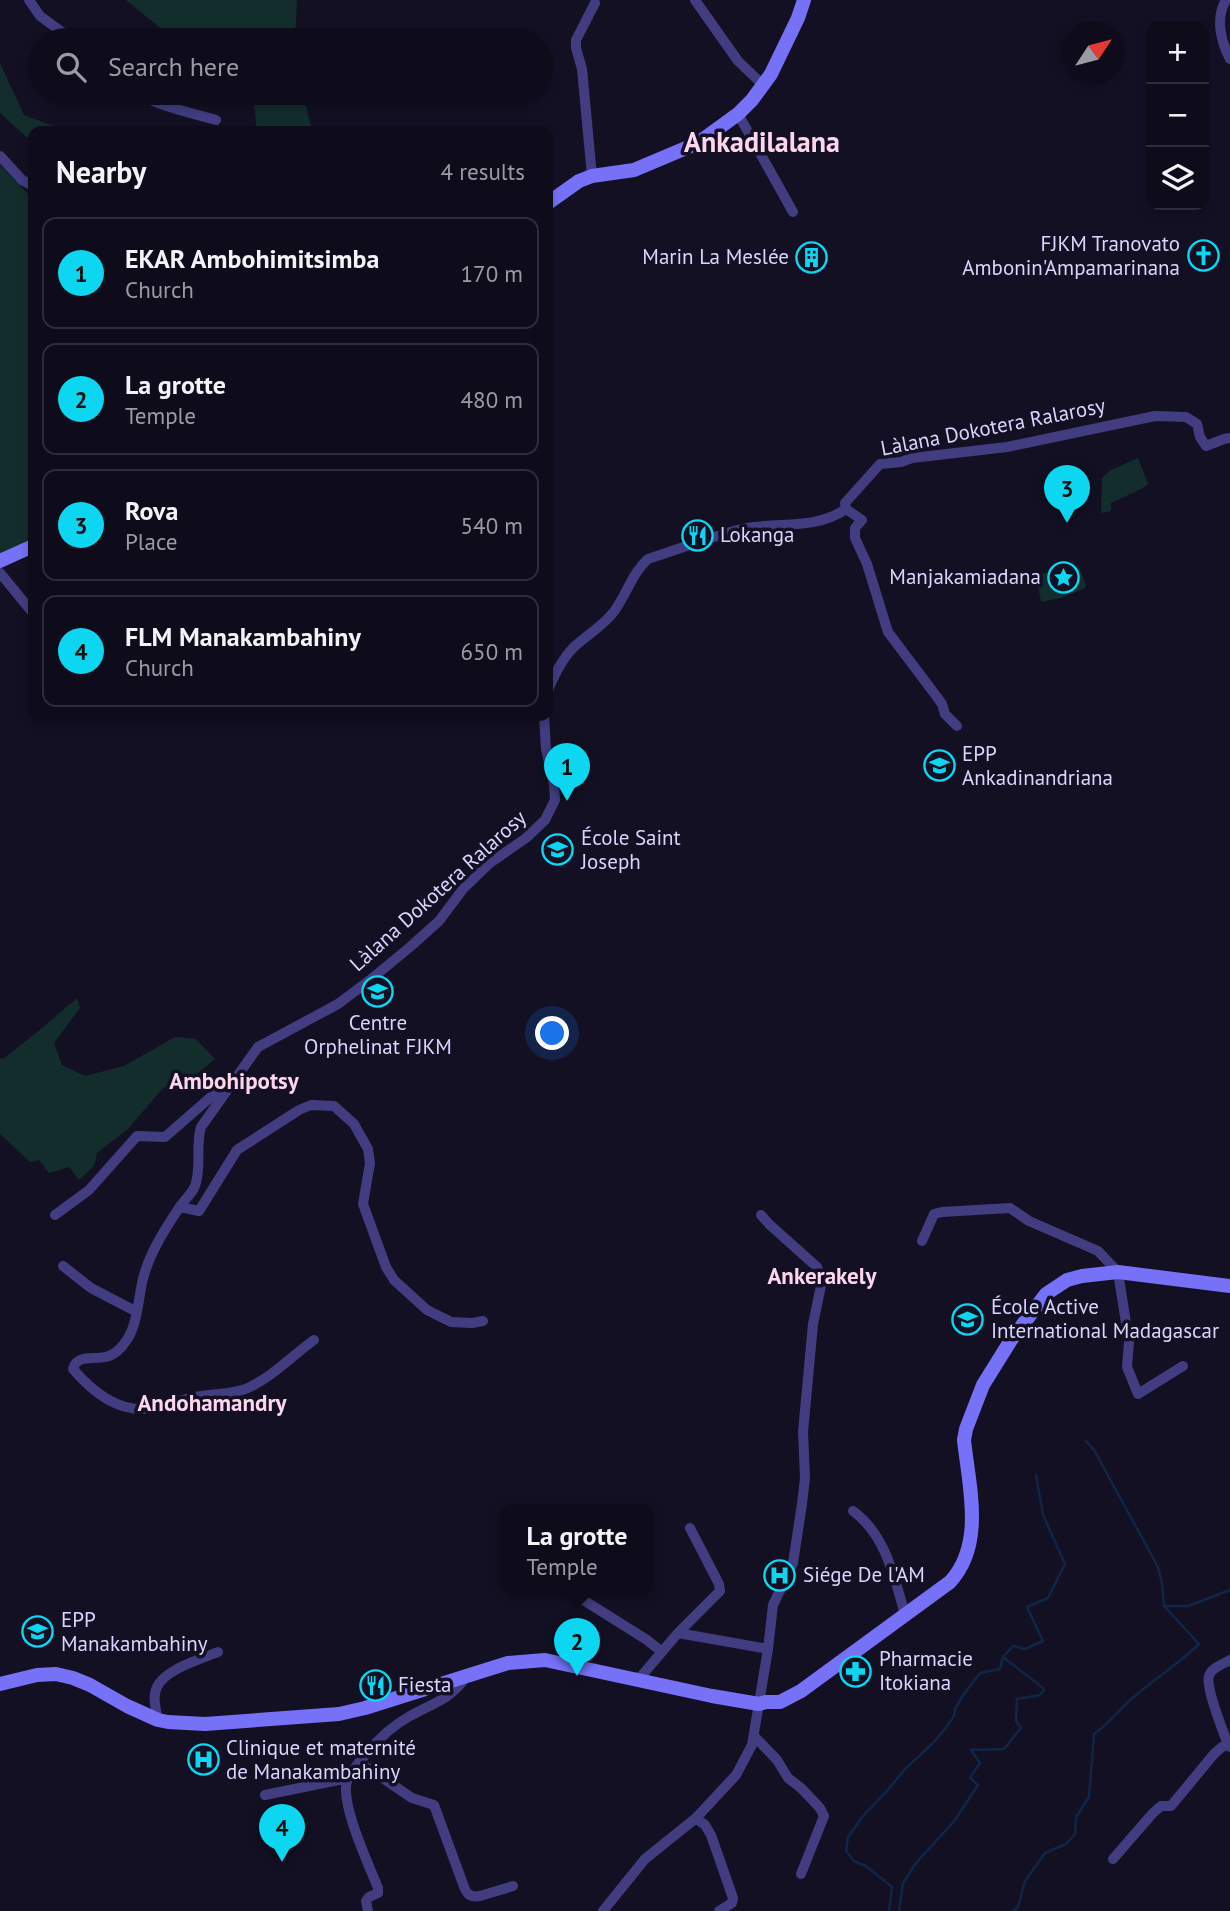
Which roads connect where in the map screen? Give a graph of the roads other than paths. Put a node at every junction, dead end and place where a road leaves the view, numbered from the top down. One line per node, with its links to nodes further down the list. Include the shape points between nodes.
1 (29, 0): 6 (street)
2 (695, 0): 8 (street, via 738,61)
3 (804, 0): 8 (street)
4 (1226, 0): 7 (street, via 1221,8 1222,44)
5 (595, 3): 13 (street, via 576,40)
6 (56, 28)
7 (1230, 59)
8 (763, 85): 10 (street)
9 (163, 105): 11 (street)
10 (738, 114): 13 (street, via 674,154 635,170); 16 (street)
11 (216, 120)
12 (0, 156): 14 (street)
13 (592, 176): 15 (street)
14 (28, 183)
15 (553, 198)
16 (793, 212)
17 (1230, 438): 18 (street, Làlana Dokotera Ralarosy, via 1206,446 1197,425 1186,417 1155,416 1007,447 912,458 880,464 845,503)
18 (846, 509): 23 (street, via 815,522 743,529 648,559 613,613 573,649); 25 (street, via 862,520 855,528 855,538 888,632)
19 (28, 548): 20 (street)
20 (0, 561)
21 (0, 573): 22 (street)
22 (28, 607)
23 (553, 678)
24 (544, 721): 26 (street, Làlana Dokotera Ralarosy, via 555,800 545,820 490,863 410,947 338,1004 258,1048)
25 (957, 726)
26 (237, 1075): 27 (street, via 201,1127 195,1187); 28 (street, via 165,1137 137,1136 89,1190)
27 (180, 1207): 34 (street, via 143,1277); 35 (street, via 199,1211 237,1150 277,1123 311,1105 334,1106 354,1124 368,1149 363,1204 394,1280 426,1310 452,1322)
28 (55, 1214)
29 (761, 1215): 43 (street, via 817,1266 822,1281 813,1324 803,1432 802,1504 793,1563 773,1605)
30 (922, 1241): 32 (street, via 934,1214 1010,1208 1098,1251)
31 (63, 1266): 34 (street, via 91,1288)
32 (1118, 1272): 33 (street); 37 (street, via 1129,1342 1128,1367 1138,1395); 41 (street, via 1067,1280 1045,1294 998,1359 983,1385 964,1440 973,1522 965,1561 950,1582)
33 (1230, 1286)
34 (137, 1312): 36 (street, via 127,1340 112,1355 79,1360 73,1369 96,1392 140,1409 247,1388)
35 (483, 1321)
36 (314, 1340)
37 (1183, 1366)
38 (853, 1511): 41 (street, via 884,1549)
39 (690, 1528): 42 (street, via 720,1591)
40 (577, 1596): 45 (street)
41 (905, 1614): 50 (street, via 802,1691 780,1702)
42 (678, 1633): 43 (street); 45 (street)
43 (768, 1649): 50 (street)
44 (218, 1652): 51 (street, via 164,1677 155,1697)
45 (662, 1652): 48 (street)
46 (1230, 1660): 53 (street, via 1208,1677)
47 (466, 1677): 48 (street, via 508,1663 544,1660); 51 (street, via 339,1714 205,1724); 54 (street, via 454,1693 393,1727)
48 (638, 1680): 50 (street)
49 (0, 1684): 51 (street, via 57,1674 90,1685)
50 (759, 1704): 52 (street)
51 (158, 1720)
52 (754, 1736): 57 (street, via 736,1775); 59 (street, via 824,1816)
53 (1229, 1746): 58 (street, via 1214,1754 1171,1806 1153,1812)
54 (359, 1762): 55 (street); 60 (street, via 412,1798 433,1805 470,1896)
55 (348, 1778): 56 (street); 61 (street, via 354,1826 379,1888 366,1900)
56 (265, 1795)
57 (696, 1818): 62 (street, via 645,1859); 63 (street, via 711,1835 733,1898)
58 (1113, 1859)
59 (801, 1874)
60 (513, 1886)
61 (368, 1911)
62 (603, 1911)
63 (719, 1911)

